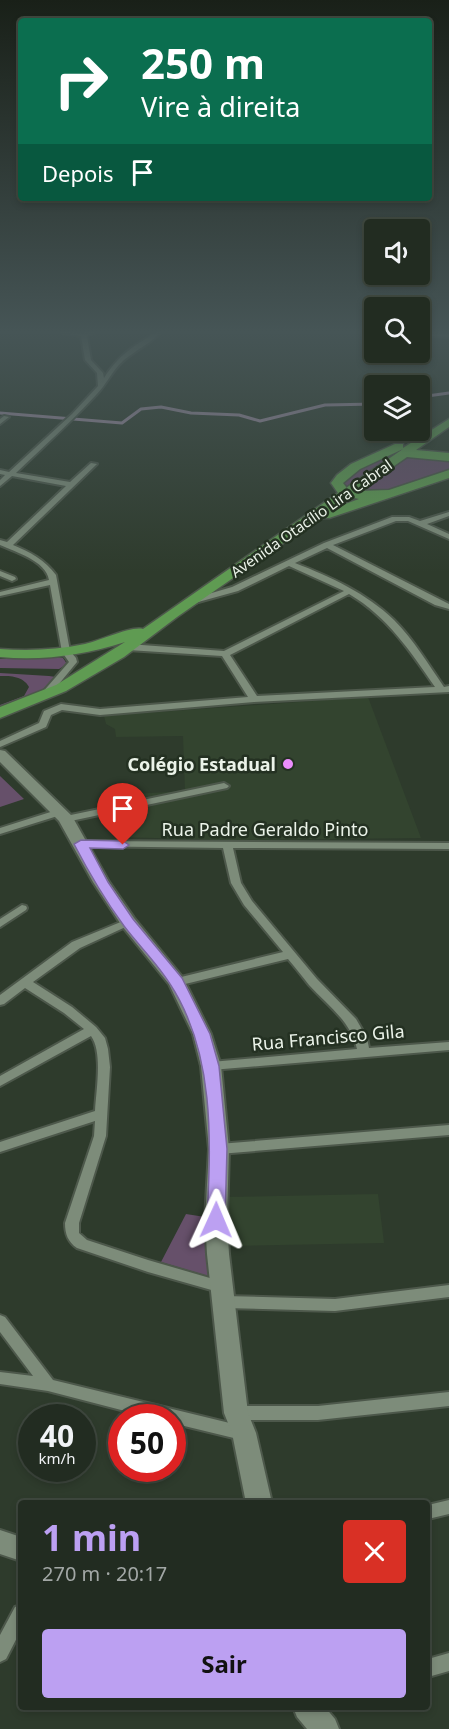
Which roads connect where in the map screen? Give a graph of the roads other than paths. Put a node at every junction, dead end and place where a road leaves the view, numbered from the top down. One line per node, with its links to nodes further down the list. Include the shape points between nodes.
1 (76, 411): 8 (street)
2 (445, 425): 3 (main road, Avenida Otacílio Lira Cabral); 4 (main road, via 429,443); 11 (main road, via 344,475 337,483)
3 (405, 453): 4 (main road); 11 (main road, Avenida Otacílio Lira Cabral)
4 (447, 456)
5 (93, 464): 10 (street)
6 (0, 472): 8 (street)
7 (449, 474): 12 (main road)
8 (10, 475): 9 (street); 10 (street)
9 (0, 484)
10 (72, 485): 17 (street)
11 (346, 493): 12 (main road); 14 (main road, Avenida Otacílio Lira Cabral)
12 (392, 493): 14 (main road)
13 (449, 514): 15 (street)
14 (308, 520): 26 (main road, Avenida Otacílio Lira Cabral)
15 (420, 524): 16 (street); 18 (street, via 395,519)
16 (449, 537)
17 (7, 545): 19 (street); 23 (street, via 47,568)
18 (327, 546): 20 (street); 27 (street)
19 (0, 552)
20 (288, 563): 24 (street); 26 (street, via 235,589)
21 (0, 573): 22 (street)
22 (12, 579)
23 (53, 582): 25 (street); 30 (street)
24 (350, 591): 32 (street); 33 (street, via 393,625)
25 (0, 594)
26 (189, 602): 28 (main road, Avenida Otacílio Lira Cabral)
27 (449, 607)
28 (172, 614): 29 (main road, Avenida Otacílio Lira Cabral); 30 (main road, Avenida Otacílio Lira Cabral, via 124,638)
29 (128, 648): 32 (street); 34 (main road, Avenida Otacílio Lira Cabral)
30 (66, 652): 31 (main road, Avenida Otacílio Lira Cabral); 34 (street, via 74,662)
31 (0, 653)
32 (225, 654): 35 (street)
33 (446, 690): 35 (street)
34 (46, 694): 36 (main road, Avenida Otacílio Lira Cabral)
35 (254, 699): 37 (street, via 100,712 61,707 47,713 43,725)
36 (0, 713)
37 (0, 744)
38 (0, 754): 40 (main road)
39 (224, 786): 40 (street)
40 (63, 816): 41 (street); 42 (main road)
41 (0, 831)
42 (81, 844): 43 (street, Rua Padre Geraldo Pinto); 46 (main road)
43 (228, 846): 44 (street, Rua Padre Geraldo Pinto); 48 (street, via 236,883)
44 (448, 848)
45 (22, 908): 47 (street)
46 (128, 922): 49 (main road); 50 (street, via 76,945)
47 (0, 924)
48 (291, 954): 49 (street); 54 (street, via 352,1022)
49 (177, 982): 55 (main road, via 202,1034)
50 (26, 983): 51 (street); 52 (street)
51 (0, 1001)
52 (92, 1030): 56 (street); 57 (street, via 99,1038 103,1058)
53 (449, 1046): 54 (street, Rua Francisco Gila)
54 (364, 1052): 55 (street, Rua Francisco Gila)
55 (211, 1066): 60 (main road)
56 (0, 1082)
57 (101, 1114): 59 (street); 62 (street, via 100,1136 72,1223 74,1239)
58 (449, 1130): 60 (street)
59 (0, 1147)
60 (219, 1149): 62 (main road, via 216,1220)
61 (449, 1291): 62 (street, via 335,1305)
62 (223, 1294): 67 (main road)
63 (0, 1321): 65 (street)
64 (0, 1378): 65 (street)
65 (48, 1385): 67 (street)
66 (449, 1399): 67 (street)
67 (240, 1423): 68 (main road)
68 (258, 1500)
69 (449, 1507): 70 (street)
70 (430, 1512)
71 (0, 1542): 72 (main road)
72 (18, 1549)
73 (18, 1619): 74 (street)
74 (0, 1653)
75 (449, 1662): 76 (street)
76 (430, 1667)

